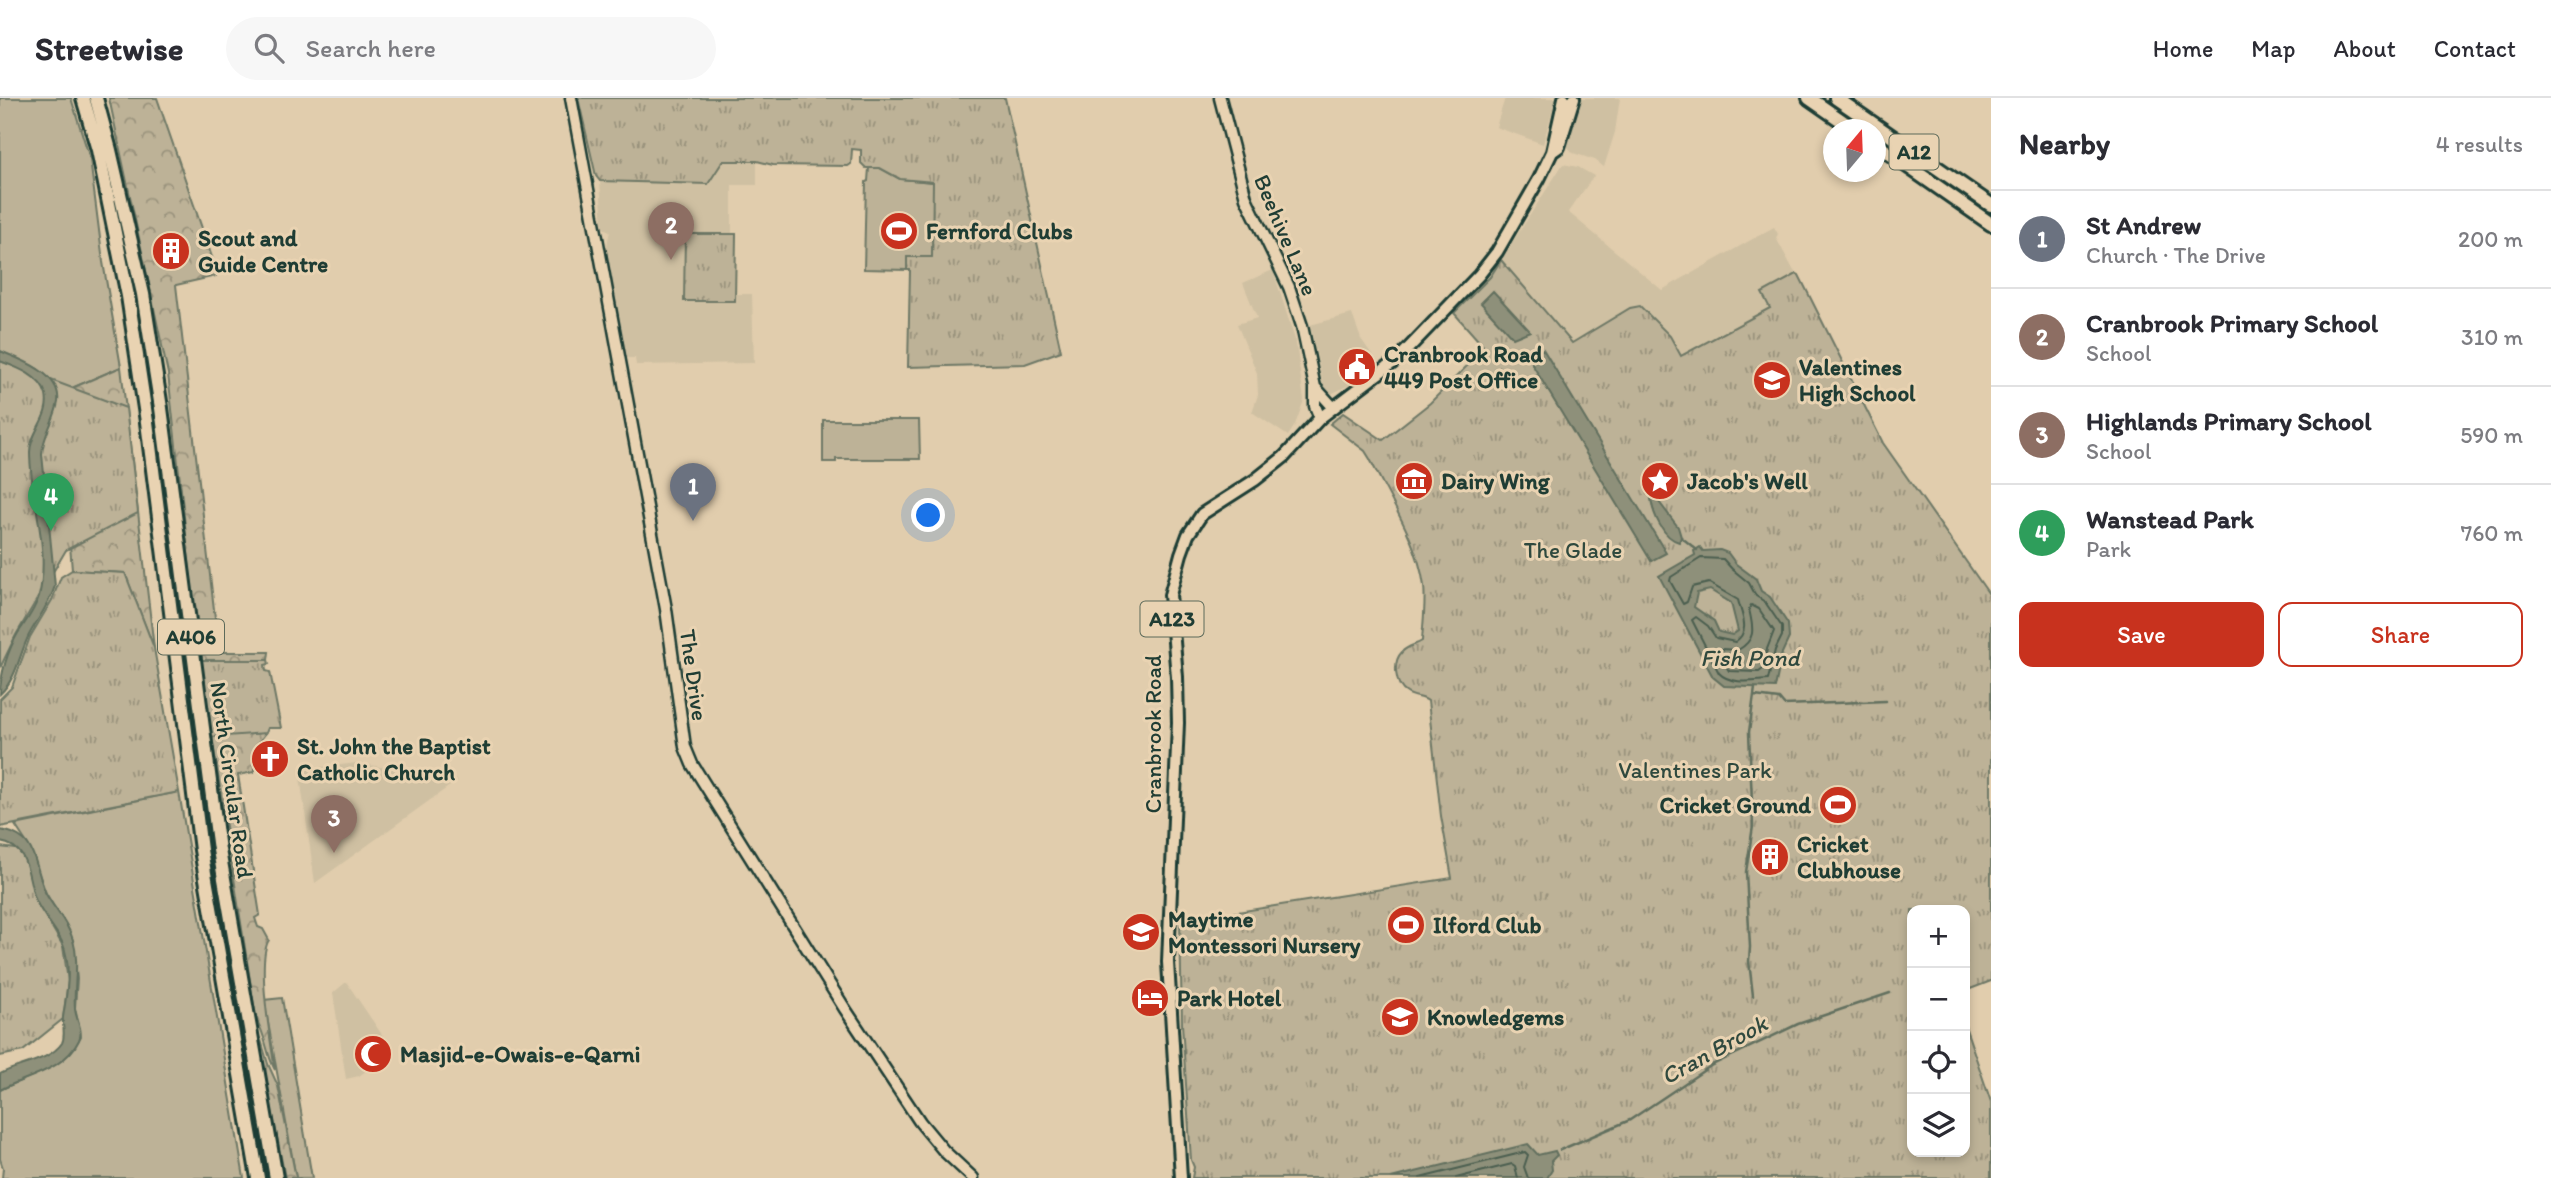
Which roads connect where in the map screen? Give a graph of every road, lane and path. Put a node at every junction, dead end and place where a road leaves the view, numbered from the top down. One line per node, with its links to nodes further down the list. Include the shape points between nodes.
1 (83, 98): 17 (highway, North Circular Road / A406, via 128,296 201,850)
2 (96, 98): 18 (highway, North Circular Road / A406, via 143,294 219,850)
3 (571, 98): 19 (street, The Drive, via 666,610 685,747 845,1009 920,1122)
4 (1220, 98): 14 (street, Beehive Lane, via 1247,198 1302,326)
5 (1564, 98): 10 (main road, Cranbrook Road / A123)
6 (1574, 98): 10 (main road, Cranbrook Road / A123, via 1559,147)
7 (1809, 98): 9 (highway)
8 (1836, 98): 12 (highway, A12)
9 (1839, 119)
10 (1552, 152): 15 (main road, Cranbrook Road / A123, via 1520,213 1479,275 1399,358)
11 (1886, 152): 13 (highway, A12)
12 (1991, 205)
13 (1991, 224)
14 (1315, 387): 15 (street); 16 (street, Beehive Lane)
15 (1334, 407): 16 (main road, Cranbrook Road / A123)
16 (1320, 418): 20 (main road, Cranbrook Road / A123, via 1284,457 1202,514 1188,535 1170,595 1178,723 1168,962)
17 (258, 1178)
18 (276, 1178)
19 (973, 1178)
20 (1181, 1178)

